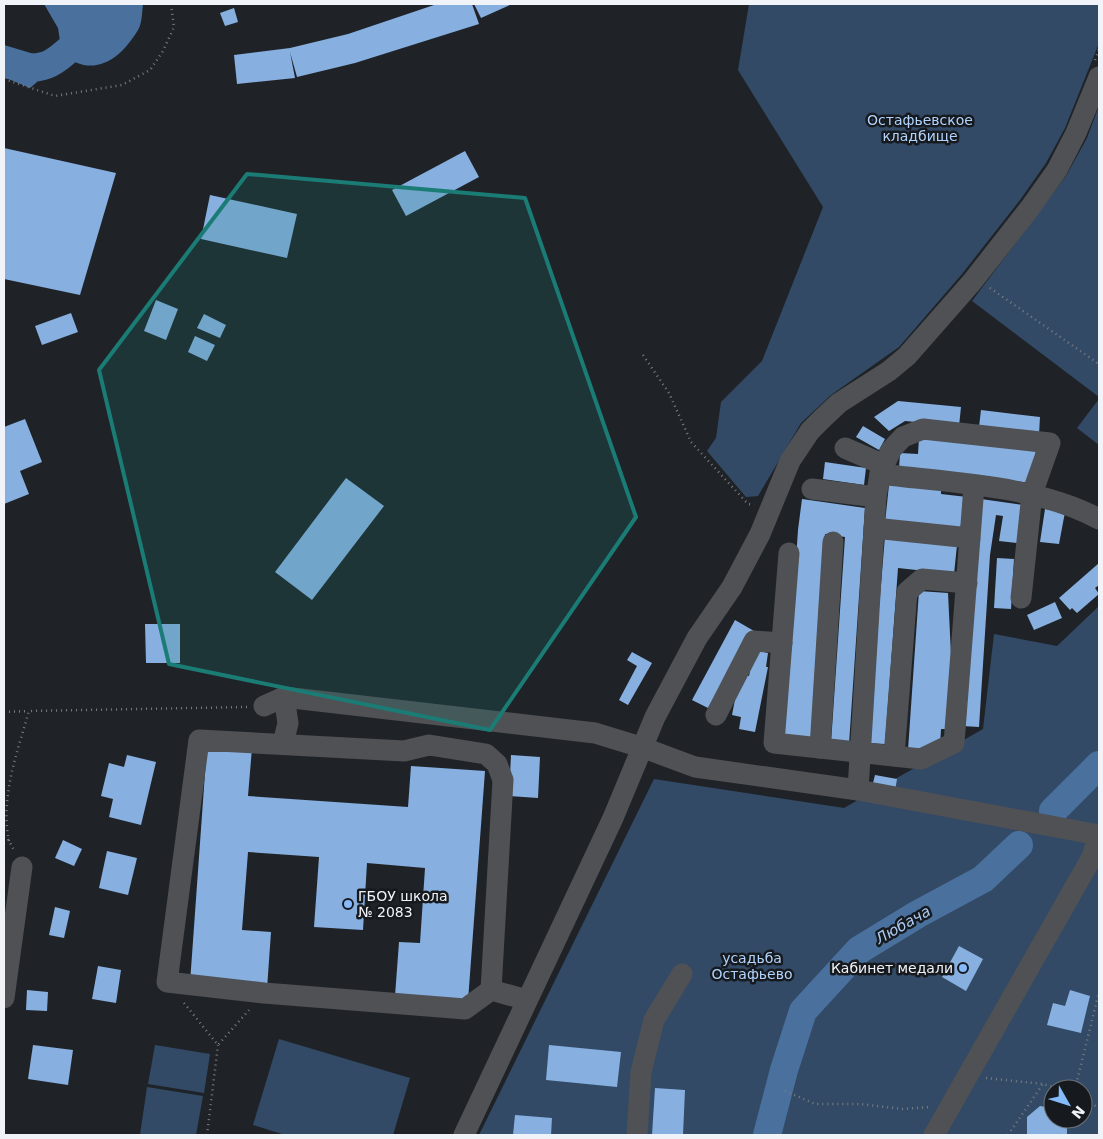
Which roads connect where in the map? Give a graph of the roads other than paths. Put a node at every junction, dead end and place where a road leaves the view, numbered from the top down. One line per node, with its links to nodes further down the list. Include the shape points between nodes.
1 (1096, 70): 20 (street, via 1076,133 1057,170 972,282 907,356 839,403 800,445 790,460 760,534 655,717)
2 (845, 448): 3 (street)
3 (882, 469): 4 (street); 6 (street, via 891,450 903,437 923,429 1050,443); 7 (street)
4 (974, 486): 6 (street); 10 (street)
5 (812, 489): 7 (street)
6 (1032, 494): 8 (street, via 1077,507); 14 (street)
7 (876, 497): 9 (street)
8 (1099, 519)
9 (874, 528): 10 (street); 22 (street)
10 (970, 538): 13 (street)
11 (833, 542): 21 (street)
12 (789, 553): 15 (street)
13 (967, 583): 23 (street, via 954,742 922,759); 23 (street, via 922,579 907,592)
14 (1021, 598)
15 (782, 644): 18 (street, via 754,641); 21 (street, via 774,743)
16 (284, 697): 17 (street); 19 (street, via 288,723); 20 (street, via 595,733)
17 (264, 706)
18 (716, 715)
19 (283, 744): 28 (street, via 404,751 429,745 486,754 497,764 503,780); 28 (street, via 199,740 167,982 465,1009)
20 (644, 748): 24 (street, via 695,767); 30 (street)
21 (820, 748): 22 (street)
22 (860, 753): 23 (street); 24 (street)
23 (894, 756)
24 (858, 790): 25 (street)
25 (1099, 835): 33 (street, via 1092,857)
26 (22, 867): 29 (street)
27 (682, 974): 32 (street, via 654,1020 641,1072)
28 (491, 990): 30 (street)
29 (4, 998)
30 (527, 1000): 31 (street)
31 (464, 1135)
32 (637, 1135)
33 (934, 1135)

